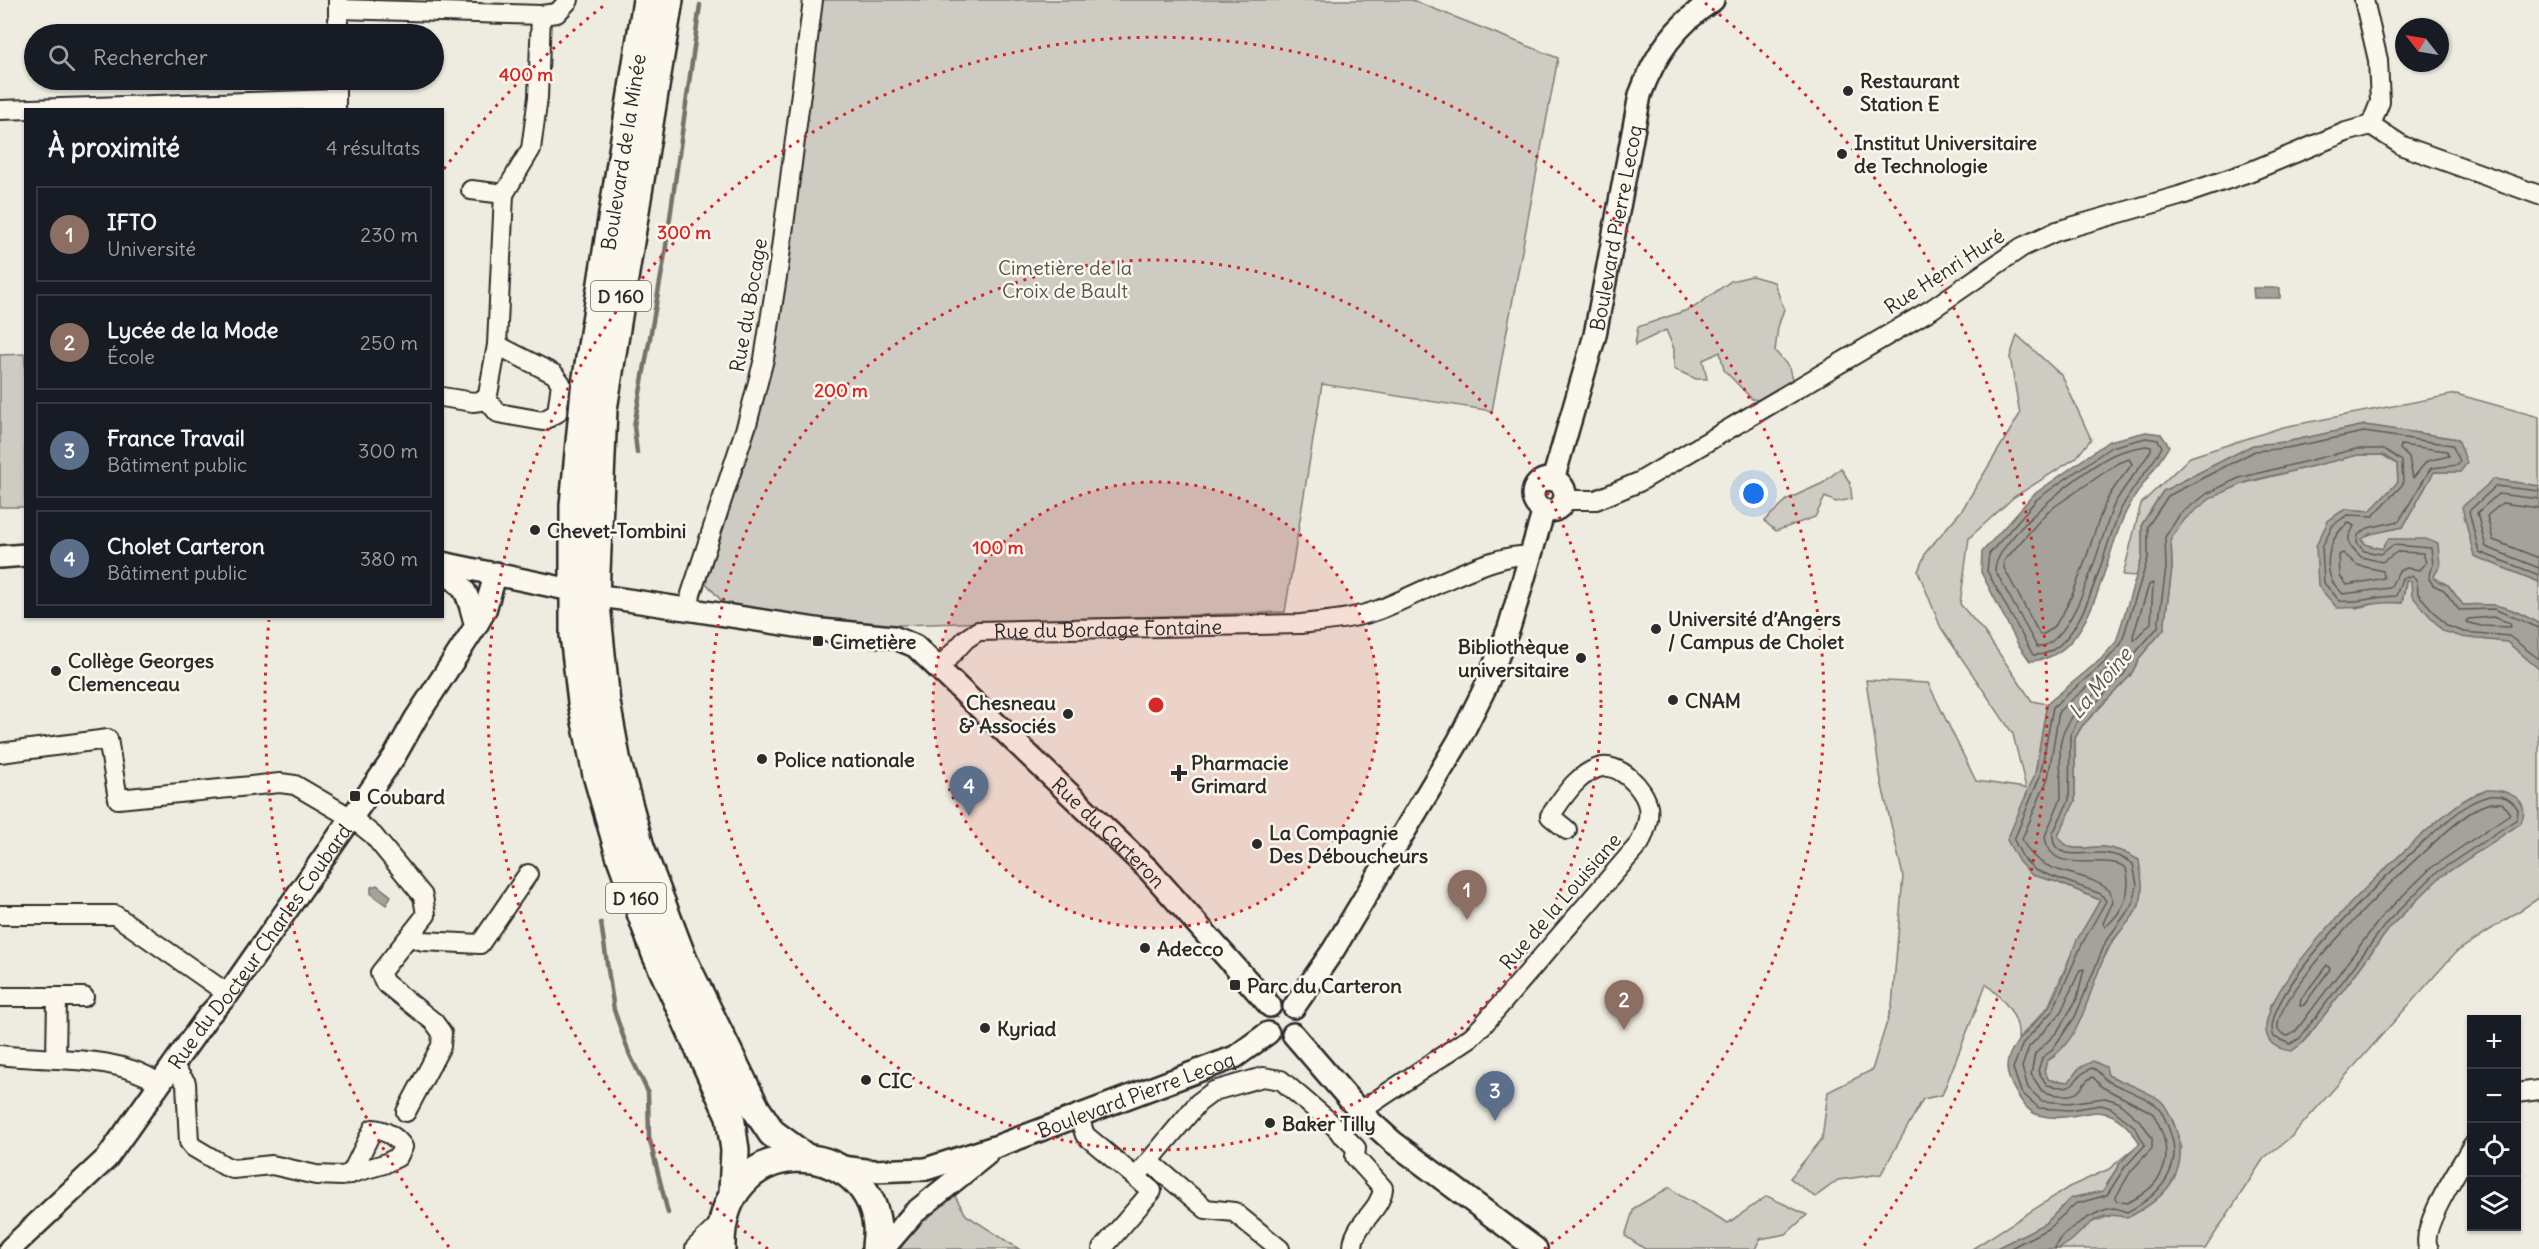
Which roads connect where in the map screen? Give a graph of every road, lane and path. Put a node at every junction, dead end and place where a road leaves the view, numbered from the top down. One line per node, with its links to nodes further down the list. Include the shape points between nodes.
1 (568, 0): 9 (street, via 557,13)
2 (647, 0): 32 (main road, Boulevard de la Minée / D 160, via 585,390 575,486)
3 (669, 0): 32 (main road, Boulevard de la Minée / D 160, via 603,409)
4 (813, 0): 33 (street, Rue du Bocage, via 764,359)
5 (1713, 0): 23 (street, Boulevard Pierre Lecoq, via 1677,29 1662,47 1640,96 1595,335)
6 (2364, 0): 16 (street, via 2378,60 2380,102)
7 (339, 4): 8 (street); 10 (street)
8 (498, 7): 9 (street)
9 (541, 15): 18 (street, via 538,97 531,149)
10 (338, 24)
11 (336, 104): 12 (street)
12 (205, 106): 13 (street)
13 (123, 108)
14 (0, 110): 15 (street)
15 (24, 110)
16 (2372, 125): 19 (street, via 2403,146); 24 (street, Rue Henri Huré, via 2249,172 2057,231 2022,247 1932,309 1639,482 1596,500)
17 (471, 190): 18 (street)
18 (504, 194): 20 (street)
19 (2539, 195)
20 (497, 345): 22 (street); 22 (street, via 554,374 561,383 557,413 543,421 498,413)
21 (444, 397): 22 (street)
22 (487, 400)
23 (1553, 480): 24 (street, via 1561,486); 25 (street, via 1542,481 1533,493 1536,504)
24 (1564, 500): 25 (street, via 1558,508)
25 (1544, 510): 27 (street)
26 (24, 555): 28 (street)
27 (1530, 556): 35 (street, Rue du Bordage Fontaine, via 1518,554 1496,559 1377,610 1332,620 978,632); 47 (street, via 1509,628 1486,687 1458,742 1334,949)
28 (0, 557)
29 (444, 563): 31 (street)
30 (444, 573): 34 (street, via 465,590)
31 (496, 573): 32 (street); 34 (street, Rue du Docteur Charles Coubard)
32 (584, 593): 33 (street); 64 (main road, D 160, via 617,763 640,847 683,960 756,1109 772,1133); 69 (main road, D 160, via 574,635 597,775 621,858 656,954 730,1116 735,1150)
33 (689, 609): 35 (street, via 893,637 915,646)
34 (477, 626): 37 (street, Rue du Docteur Charles Coubard)
35 (939, 668): 46 (street, Rue du Carteron, via 1149,870)
36 (0, 753): 37 (street, via 108,739 118,799 280,783 295,785)
37 (352, 819): 41 (street, via 373,835 423,896 426,915); 42 (street, Rue du Docteur Charles Coubard)
38 (1567, 830): 57 (street, Rue de la Louisiane, via 1550,816 1579,780 1598,768 1611,766 1619,770 1641,791 1648,806 1648,824 1640,843 1484,1024)
39 (528, 874): 41 (street, via 480,944)
40 (0, 915): 42 (street, via 115,915)
41 (410, 937): 56 (street, via 380,973 385,983 442,1033 441,1046)
42 (228, 994): 52 (street, Rue du Docteur Charles Coubard)
43 (0, 997): 44 (street)
44 (57, 997): 45 (street); 51 (street)
45 (84, 997)
46 (1270, 1006): 47 (street, via 1285,1002); 48 (street, via 1264,1016)
47 (1294, 1007): 49 (street, via 1300,1024)
48 (1268, 1033): 49 (street, via 1278,1038); 58 (street, Boulevard Pierre Lecoq, via 1235,1058)
49 (1293, 1034): 57 (street)
50 (0, 1055): 51 (street)
51 (56, 1059): 53 (street, via 107,1063 143,1072)
52 (173, 1066): 53 (street, Rue du Docteur Charles Coubard); 67 (street, via 186,1083 187,1136 193,1147 233,1169 272,1165 316,1175)
53 (159, 1083): 71 (street, Rue du Docteur Charles Coubard, via 107,1158)
54 (2539, 1090): 55 (street)
55 (2521, 1092)
56 (406, 1112)
57 (1360, 1113): 59 (street); 60 (street)
58 (1078, 1114): 61 (street, Boulevard Pierre Lecoq); 68 (street, via 1085,1135)
59 (1376, 1127): 62 (street); 78 (street)
60 (1340, 1133): 62 (street); 65 (street, via 1281,1080 1263,1077 1214,1091 1198,1103)
61 (998, 1146): 66 (street, Boulevard Pierre Lecoq, via 926,1168 873,1171); 74 (street, Boulevard Pierre Lecoq, via 914,1213)
62 (1356, 1148): 77 (street, via 1355,1157 1383,1188 1382,1200 1356,1232)
63 (2467, 1155): 79 (street, via 2427,1227)
64 (806, 1158): 66 (main road); 69 (main road, via 785,1159 765,1166 747,1177)
65 (1150, 1162): 68 (street); 76 (street, via 1206,1209 1234,1212)
66 (834, 1166): 73 (main road, via 855,1180 870,1201 877,1226)
67 (351, 1174)
68 (1136, 1177): 75 (street, via 1152,1191)
69 (733, 1193): 70 (main road)
70 (721, 1238): 72 (main road)
71 (13, 1247)
72 (698, 1249)
73 (876, 1249)
74 (883, 1249)
75 (1102, 1249)
76 (1280, 1249)
77 (1353, 1249)
78 (1536, 1249)
79 (2429, 1249)

